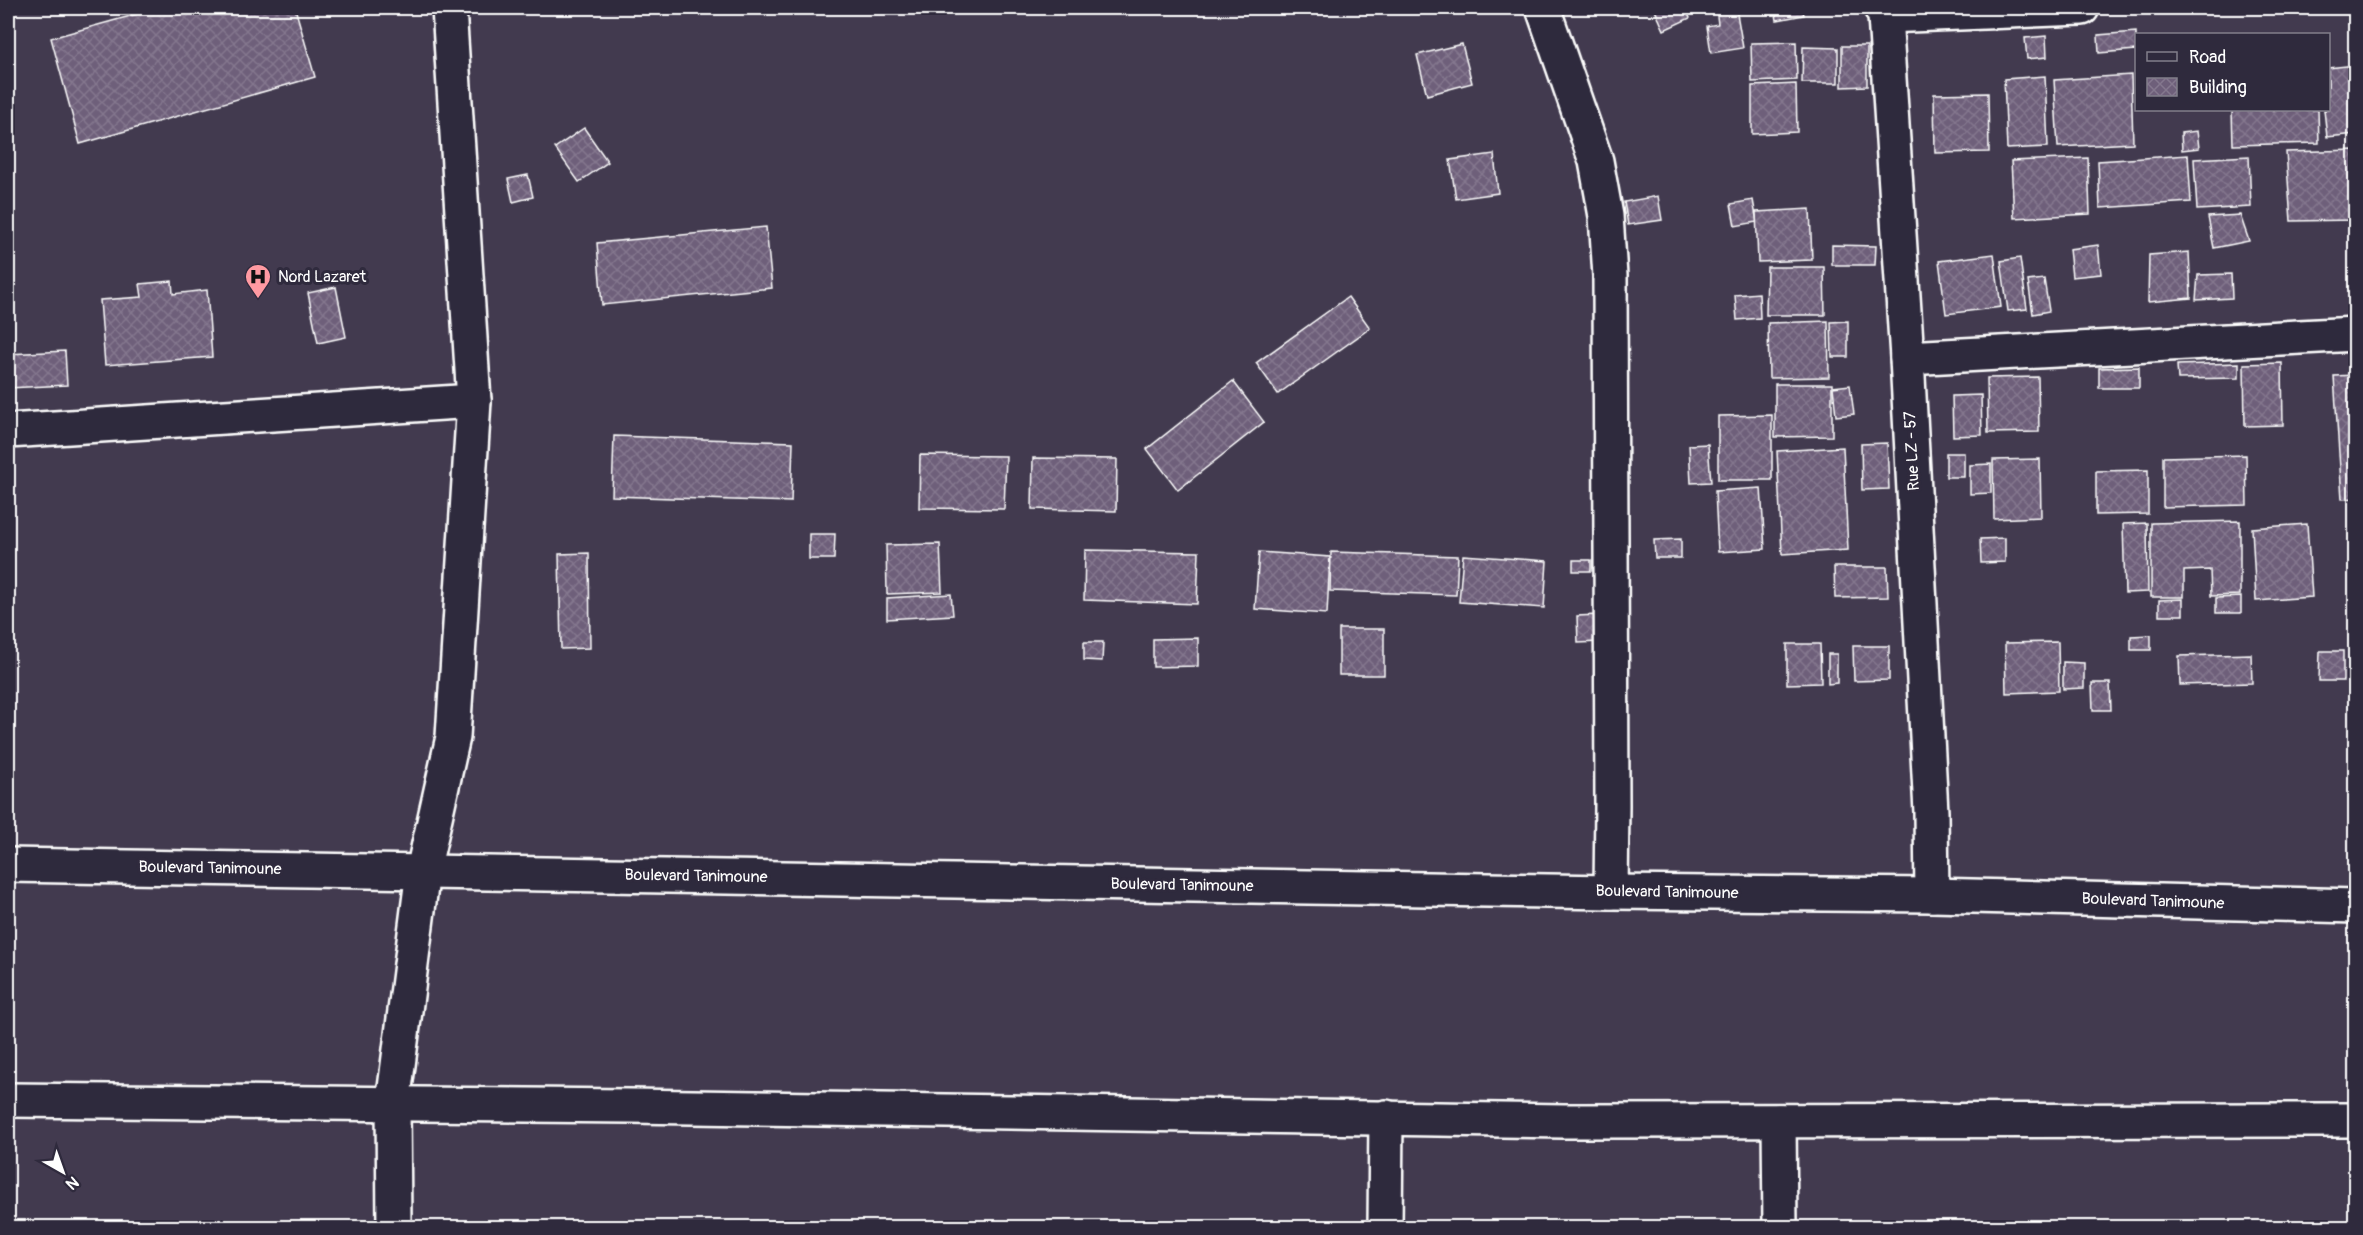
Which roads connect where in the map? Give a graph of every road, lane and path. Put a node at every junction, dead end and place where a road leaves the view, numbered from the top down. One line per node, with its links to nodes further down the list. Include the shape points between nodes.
1 (449, 8): 7 (main road)
2 (1543, 8): 11 (main road, via 1596,161 1606,216 1610,276)
3 (2082, 8): 4 (main road)
4 (1883, 12): 6 (main road, Rue LZ - 57)
5 (2355, 334): 6 (main road)
6 (1907, 358): 12 (main road, Rue LZ - 57)
7 (474, 401): 8 (main road); 10 (main road, via 453,736)
8 (8, 431)
9 (8, 865): 10 (main road, Boulevard Tanimoune)
10 (423, 871): 11 (main road, Boulevard Tanimoune); 15 (main road)
11 (1611, 892): 12 (main road, Boulevard Tanimoune)
12 (1932, 895): 13 (main road, Boulevard Tanimoune)
13 (2355, 906)
14 (8, 1100): 15 (main road)
15 (393, 1104): 16 (main road); 19 (main road)
16 (1386, 1117): 18 (main road); 20 (main road)
17 (2355, 1120): 18 (main road)
18 (1779, 1121): 21 (main road)
19 (394, 1227)
20 (1385, 1227)
21 (1780, 1227)

